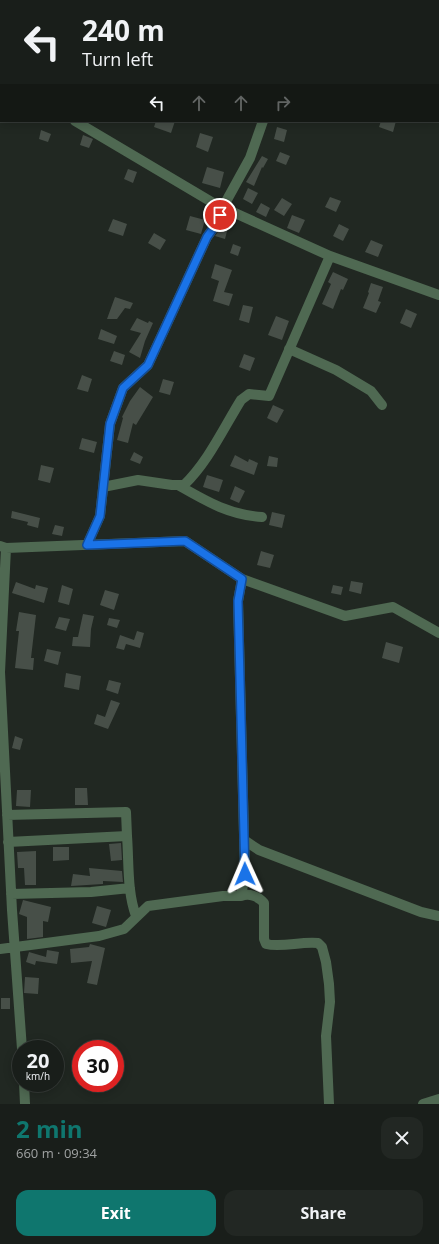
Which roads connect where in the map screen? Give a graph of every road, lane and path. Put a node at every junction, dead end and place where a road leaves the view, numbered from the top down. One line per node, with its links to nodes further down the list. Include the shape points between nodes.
1 (77, 122): 3 (street)
2 (263, 122): 3 (street, via 250,158)
3 (223, 207): 4 (street); 9 (street, via 148,365 123,388 110,424)
4 (330, 256): 5 (street); 6 (street)
5 (439, 295)
6 (289, 349): 7 (street, via 336,370 371,391); 8 (street, via 268,396 249,394 241,400 204,461 184,485)
7 (382, 405)
8 (178, 485): 9 (street, via 138,480); 10 (street, via 242,516)
9 (103, 487): 11 (street, via 100,516)
10 (262, 517)
11 (87, 545): 12 (street); 13 (street, via 185,541)
12 (3, 547): 15 (street, via 0,672)
13 (242, 579): 14 (street, via 345,616 393,607); 18 (street, via 238,601)
14 (439, 633)
15 (2, 748): 16 (street)
16 (7, 815): 17 (street, via 126,812); 19 (street)
17 (127, 836): 19 (street); 20 (street)
18 (244, 840): 22 (street, via 245,874); 24 (street, via 259,850 322,875 421,912)
19 (8, 842): 21 (street)
20 (130, 888): 21 (street, via 91,892); 23 (street)
21 (11, 894): 25 (street)
22 (241, 896): 23 (street, via 148,906); 31 (street, via 254,896 264,903 266,944 308,942 318,943 322,947 330,1002 326,1036)
23 (136, 916): 25 (street, via 124,929 99,936)
24 (439, 916)
25 (15, 948): 26 (street); 27 (street)
26 (0, 949)
27 (21, 1040)
28 (24, 1092): 30 (street)
29 (439, 1099): 32 (street)
30 (25, 1104)
31 (329, 1104)
32 (423, 1104)

